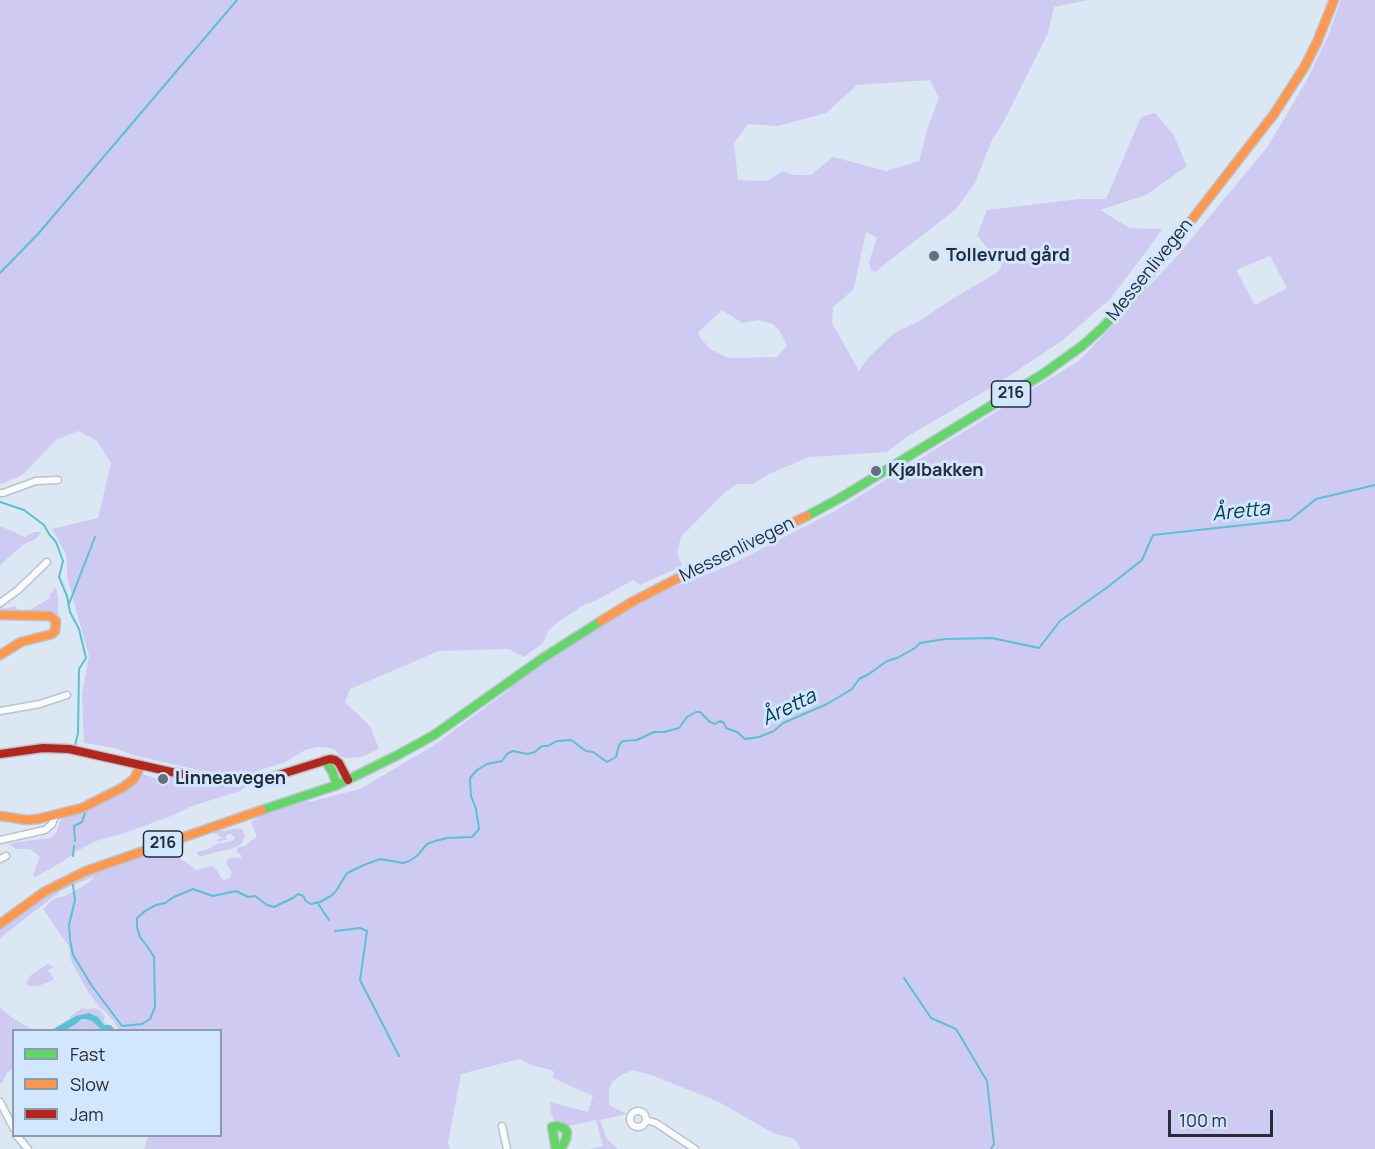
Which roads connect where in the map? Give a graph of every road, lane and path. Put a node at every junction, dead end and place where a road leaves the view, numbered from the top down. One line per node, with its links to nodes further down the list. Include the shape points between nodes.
1 (1334, 0): 13 (main road, Messenlivegen / 216, via 1305,66 1274,114 1134,295 1082,346 842,497 614,612 434,735)
2 (58, 480): 3 (street, via 36,481)
3 (0, 492)
4 (47, 562): 5 (street)
5 (0, 603)
6 (0, 615): 7 (main road, via 50,616 56,626 52,634 21,642)
7 (0, 655)
8 (67, 695): 9 (street)
9 (0, 711)
10 (0, 754): 12 (main road, via 69,749)
11 (324, 760): 12 (main road, via 269,778 232,781); 13 (main road, via 339,763); 14 (main road)
12 (141, 765): 16 (main road, via 134,779 122,788 82,808)
13 (348, 780): 14 (main road, Messenlivegen / 216)
14 (337, 785): 18 (main road, Messenlivegen / 216, via 86,871 44,892)
15 (0, 816): 16 (main road, via 27,820)
16 (55, 816): 17 (street, via 45,830)
17 (0, 840)
18 (0, 924)
19 (0, 1102): 21 (street)
20 (646, 1120): 28 (street)
21 (12, 1125)
22 (502, 1126): 25 (street)
23 (18, 1137): 24 (street)
24 (28, 1149)
25 (507, 1149)
26 (556, 1149): 27 (main road, via 552,1127 557,1126 567,1132)
27 (561, 1149)
28 (695, 1149)

